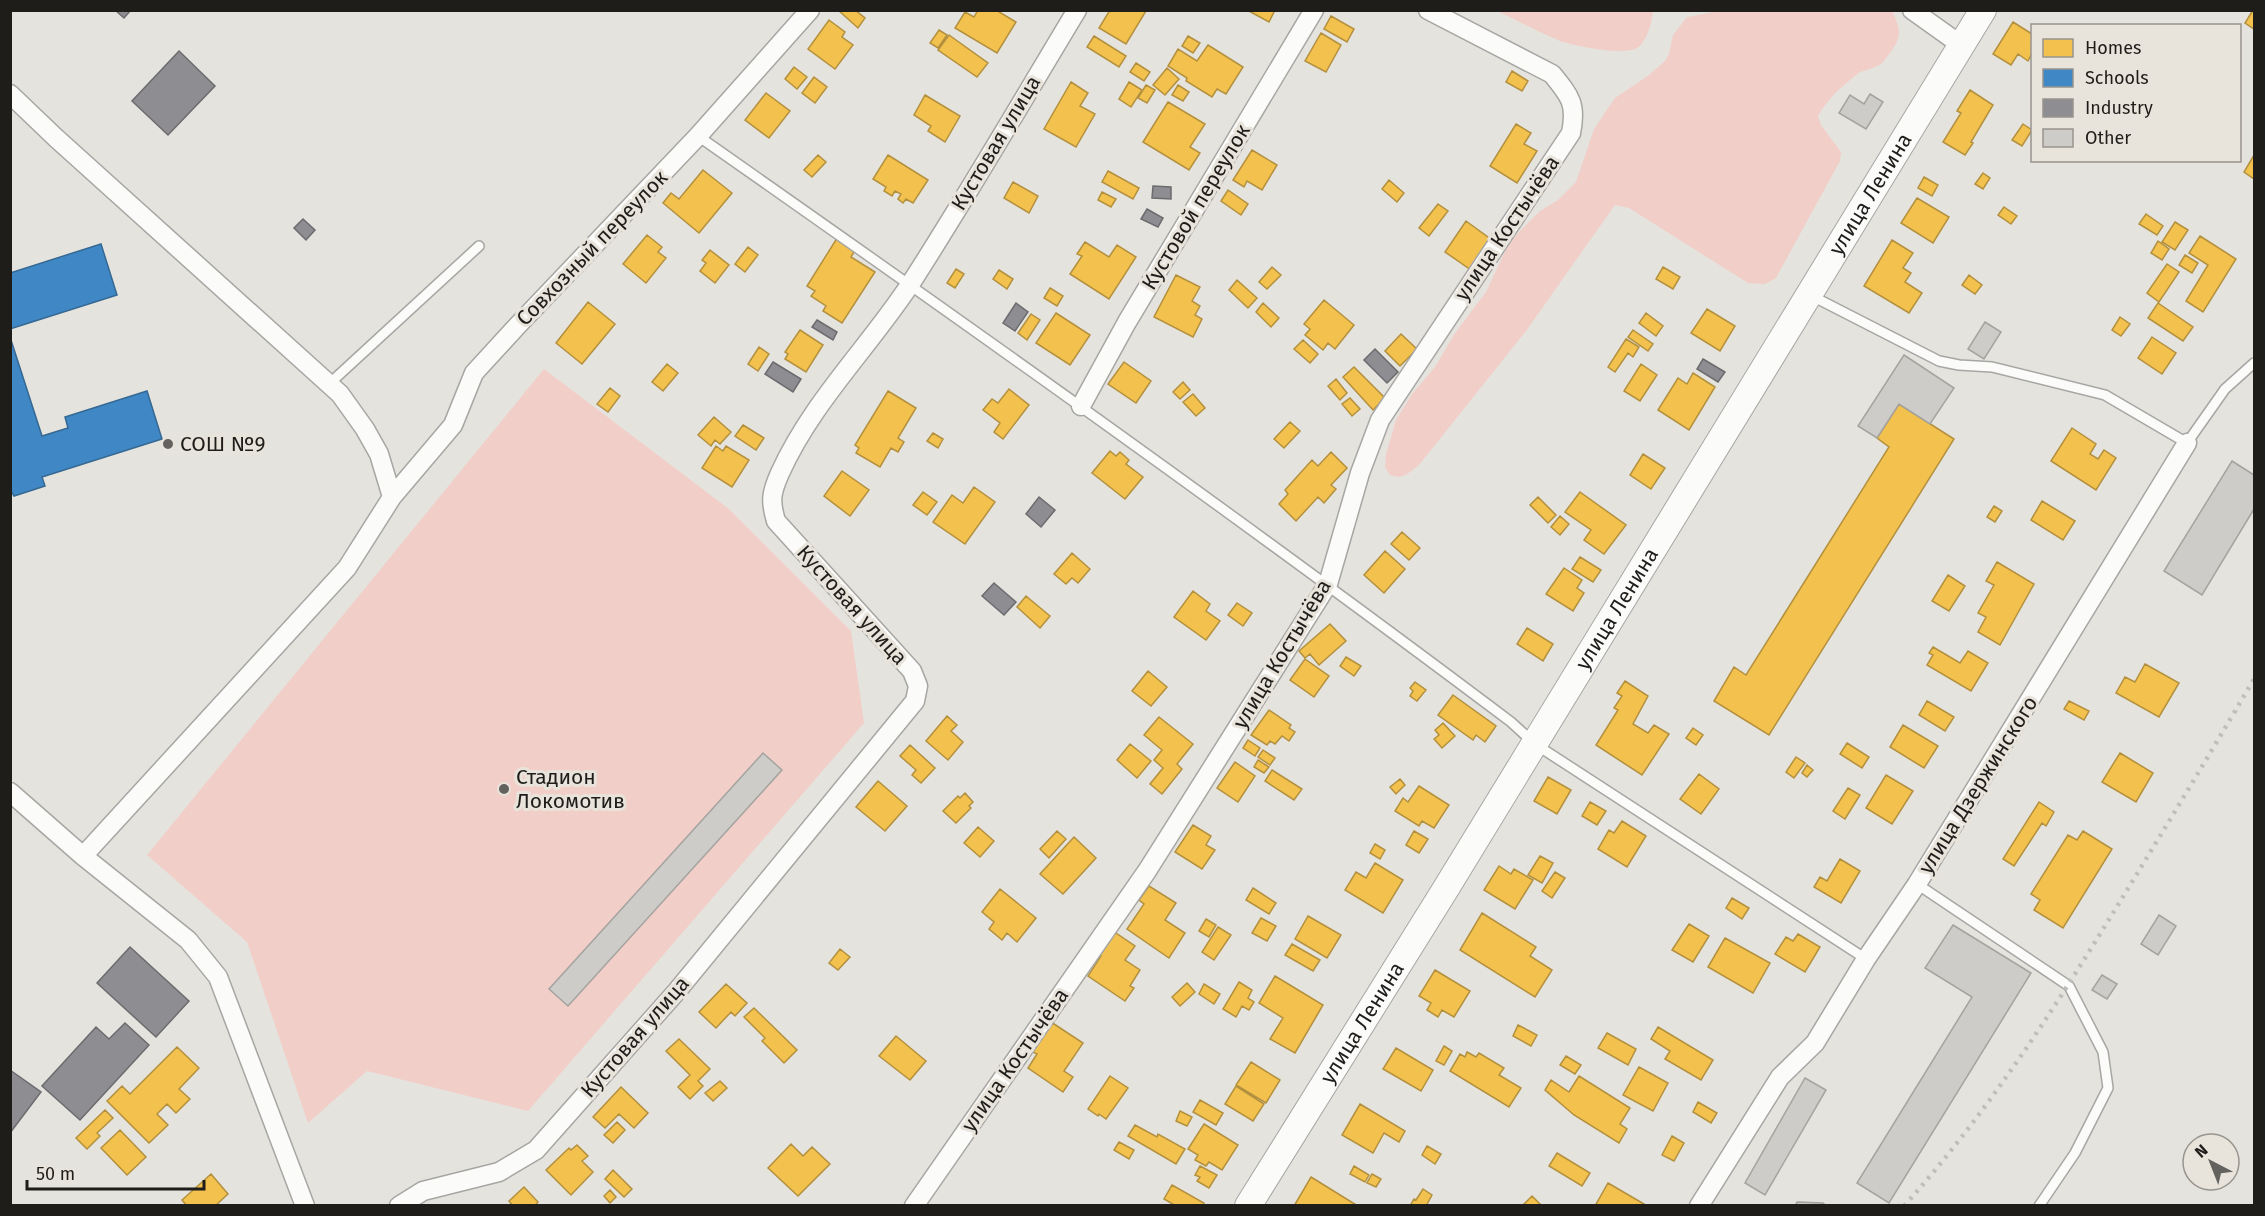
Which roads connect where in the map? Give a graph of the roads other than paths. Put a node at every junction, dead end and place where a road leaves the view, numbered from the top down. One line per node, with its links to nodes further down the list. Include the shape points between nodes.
1 (810, 10): 9 (street, Совхозный переулок)
2 (1077, 10): 11 (street, Кустовая улица)
3 (1314, 10): 15 (street, Кустовой переулок)
4 (1428, 10): 18 (street, улица Костычёва, via 1552,74 1567,91 1574,116 1570,133 1380,420 1360,473)
5 (1912, 10): 7 (street)
6 (1983, 10): 7 (main road, улица Ленина)
7 (1961, 45): 12 (main road, улица Ленина)
8 (10, 94): 14 (street)
9 (698, 136): 11 (lane); 17 (street, Совхозный переулок, via 474,373 453,425)
10 (479, 246): 14 (lane)
11 (910, 284): 15 (lane); 25 (street, Кустовая улица, via 819,406 781,471 771,504 776,521 912,671 918,687 915,701 677,991 536,1150 499,1172 423,1191)
12 (1809, 294): 16 (lane, via 1939,361 1992,367 2105,395); 19 (main road, улица Ленина)
13 (2254, 363): 16 (lane, улица Дзержинского, via 2224,389)
14 (329, 384): 17 (street, via 340,394 379,454)
15 (1081, 406): 18 (lane)
16 (2187, 443): 22 (street, улица Дзержинского)
17 (392, 497): 21 (street, Совхозный переулок, via 347,568)
18 (1328, 584): 19 (lane); 26 (street, улица Костычёва, via 1147,871)
19 (1535, 744): 23 (lane); 27 (main road, улица Ленина)
20 (10, 792): 21 (street)
21 (83, 856): 24 (street, via 188,940 218,977)
22 (1917, 884): 23 (street, улица Дзержинского); 29 (lane, via 2069,986 2103,1052 2108,1088 2074,1153)
23 (1866, 959): 28 (street, улица Дзержинского, via 1815,1043 1780,1077)
24 (305, 1206)
25 (399, 1206)
26 (914, 1206)
27 (1248, 1206)
28 (1699, 1206)
29 (2039, 1206)

